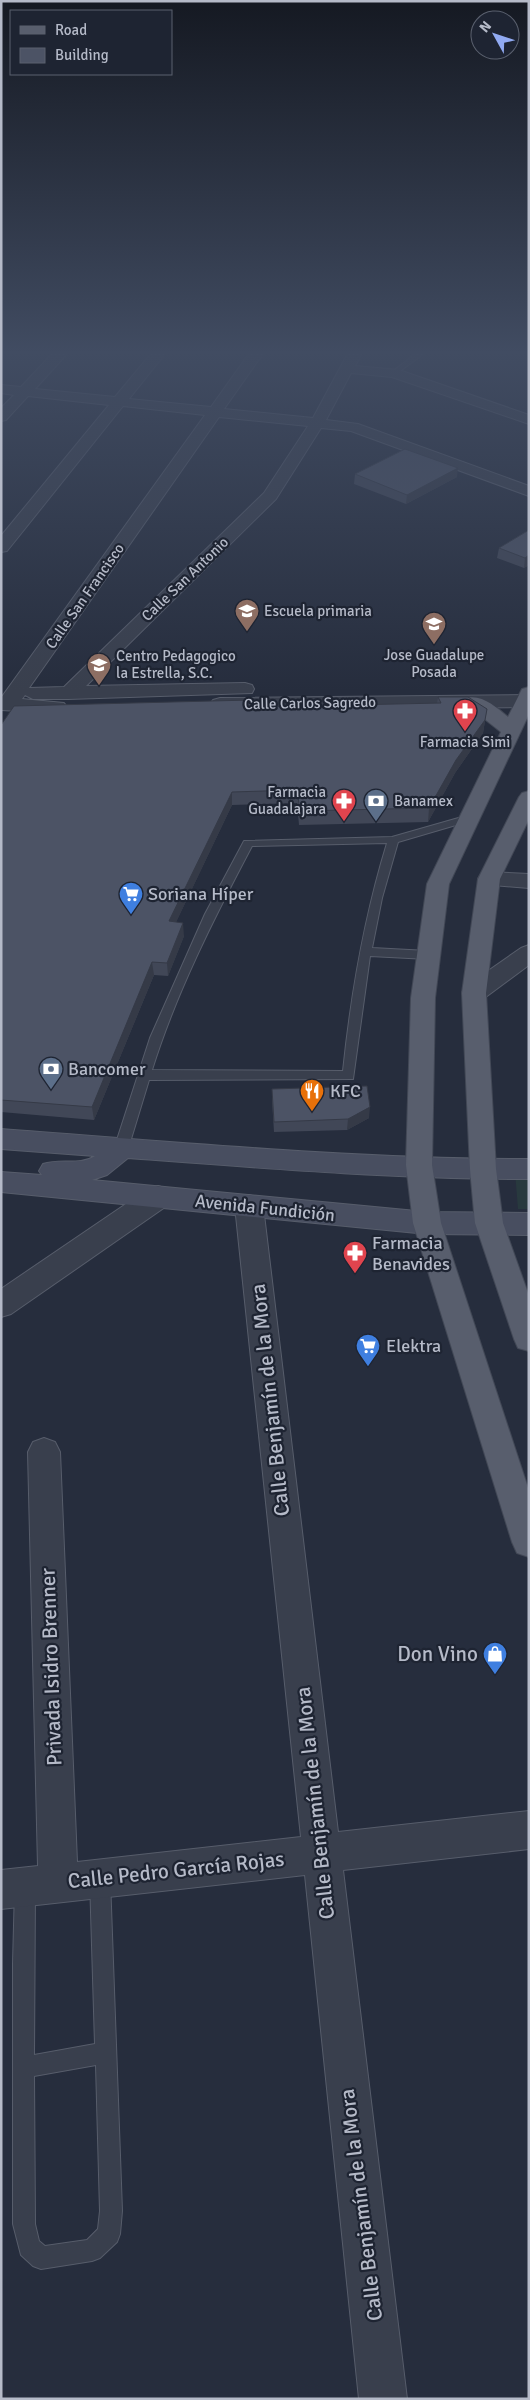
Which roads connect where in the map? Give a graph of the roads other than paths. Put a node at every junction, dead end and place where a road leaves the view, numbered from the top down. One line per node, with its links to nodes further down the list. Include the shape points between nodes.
1 (66, 467): 6 (street)
2 (175, 467): 10 (street, Calle San Francisco)
3 (289, 467): 7 (street, Calle San Antonio, via 270,496)
4 (463, 467): 5 (street)
5 (529, 491)
6 (1, 547)
7 (68, 694): 9 (street, Calle Carlos Sagredo); 10 (street, Calle Carlos Sagredo)
8 (528, 695): 9 (street, Calle Carlos Sagredo); 11 (street, Calle Carlos Sagredo); 12 (main road)
9 (227, 697): 10 (street, Calle Carlos Sagredo, via 63,708); 11 (street, Calle Carlos Sagredo)
10 (5, 702)
11 (473, 702): 12 (main road)
12 (510, 730): 14 (main road)
13 (529, 797): 16 (main road)
14 (469, 818): 15 (lane); 20 (main road, via 438,884)
15 (393, 840): 18 (lane); 22 (lane, via 248,843 174,996 156,1038)
16 (489, 879): 17 (street); 21 (main road)
17 (529, 881)
18 (366, 952): 20 (lane); 22 (lane, via 356,994 349,1076)
19 (529, 953): 21 (street)
20 (428, 955): 25 (main road, via 423,998)
21 (474, 992): 26 (main road)
22 (146, 1075): 24 (lane)
23 (1, 1139): 24 (street)
24 (121, 1148): 25 (street); 28 (street, via 101,1167 84,1173 28,1169)
25 (419, 1165): 26 (street); 32 (main road)
26 (483, 1169): 27 (street); 33 (main road)
27 (529, 1169)
28 (1, 1172)
29 (1, 1182): 30 (street, Avenida Fundición)
30 (158, 1197): 31 (street, Avenida Fundición); 35 (street)
31 (249, 1206): 32 (street, Avenida Fundición); 40 (street, Calle Benjamín de la Mora)
32 (427, 1223): 33 (street, Avenida Fundición); 38 (main road)
33 (488, 1223): 34 (street, Avenida Fundición); 36 (main road)
34 (529, 1224)
35 (1, 1305)
36 (529, 1339)
37 (44, 1452): 42 (street, Privada Isidro Brenner)
38 (529, 1542)
39 (529, 1830): 40 (street, Calle Pedro García Rojas)
40 (320, 1854): 41 (street, Calle Pedro García Rojas); 45 (street, Calle Benjamín de la Mora)
41 (100, 1878): 42 (street, Calle Pedro García Rojas); 43 (lane)
42 (28, 1887): 44 (lane)
43 (105, 2053): 44 (lane); 44 (lane, via 111,2211 109,2234 92,2250 41,2258 29,2247 24,2224)
44 (23, 2067)
45 (383, 2399)

